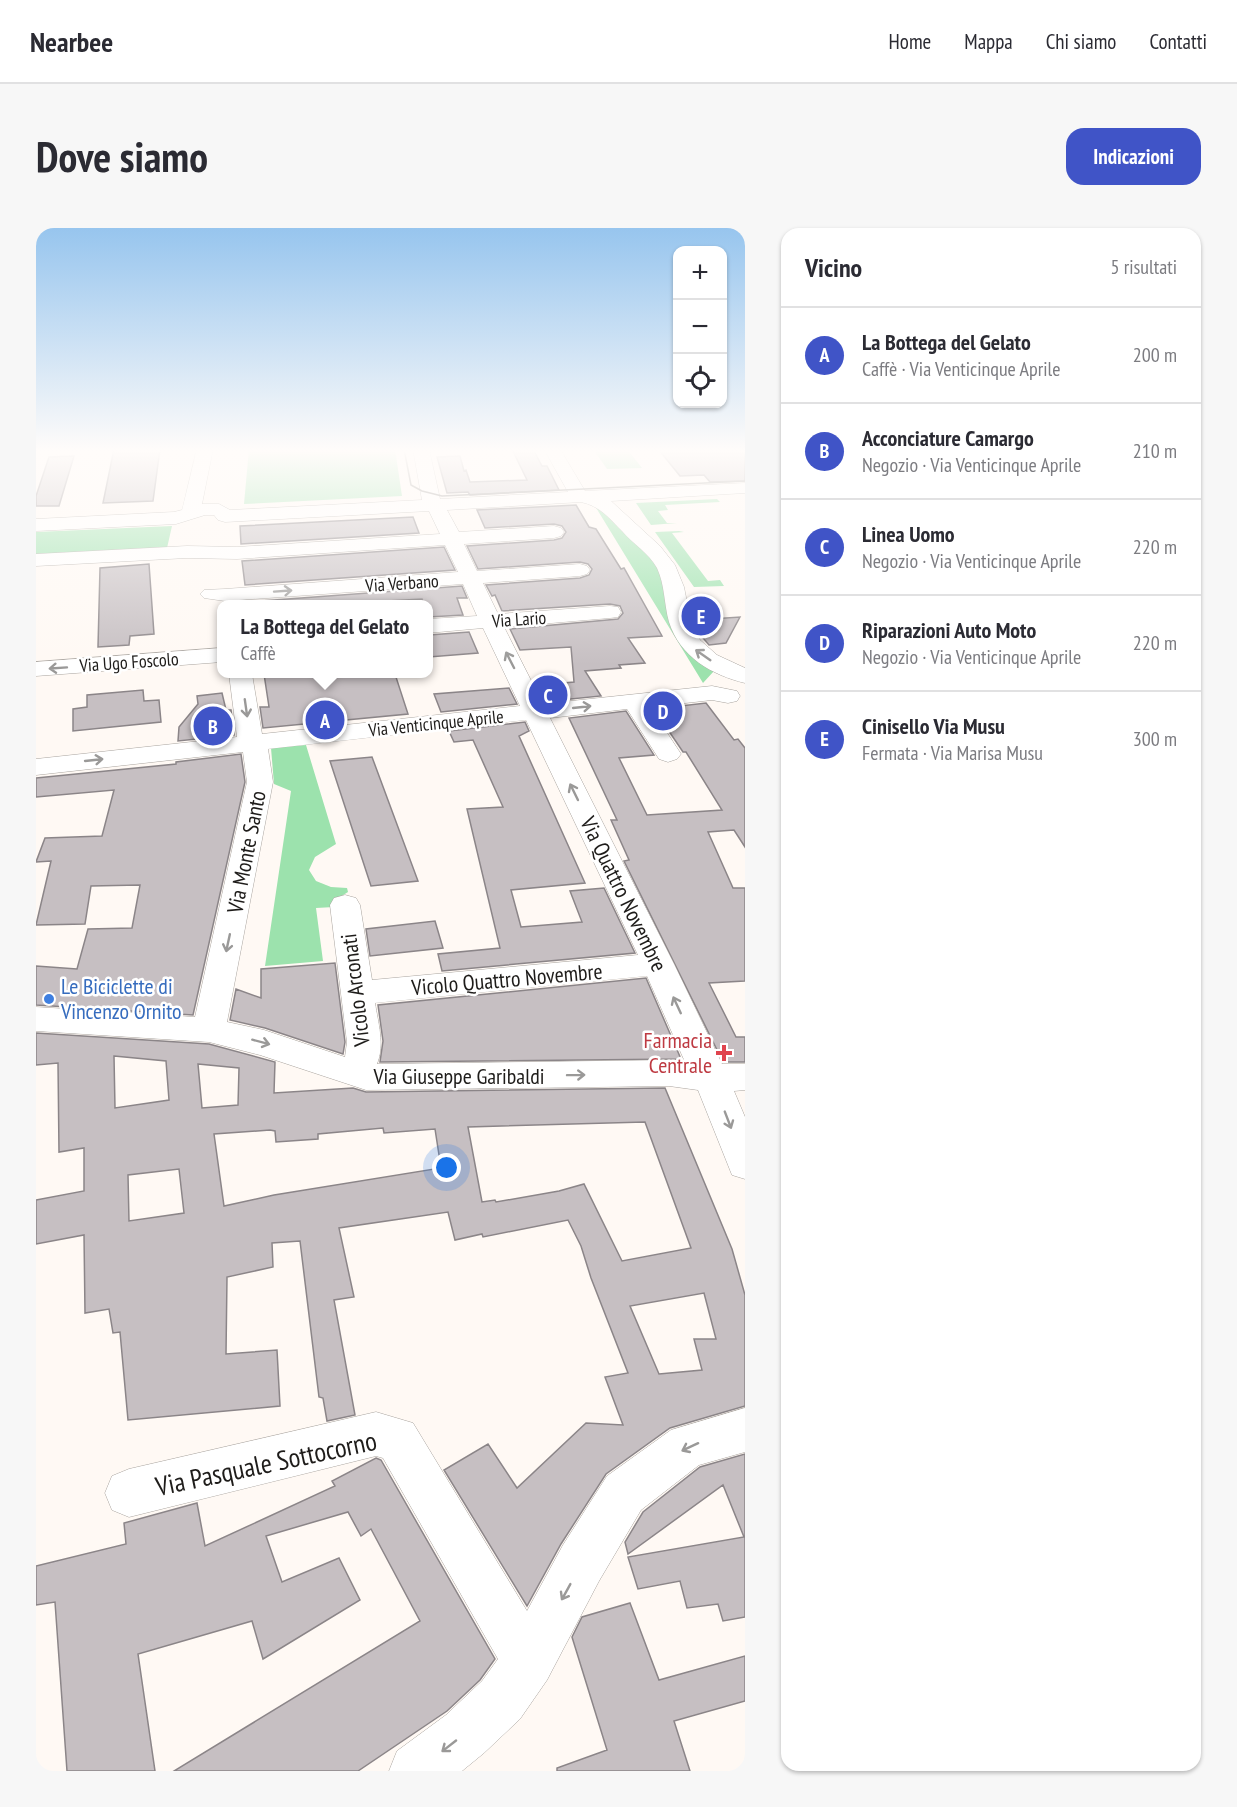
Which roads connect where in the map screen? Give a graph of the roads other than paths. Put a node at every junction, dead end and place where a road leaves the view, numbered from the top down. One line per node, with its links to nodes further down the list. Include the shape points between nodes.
1 (114, 521): 7 (street)
2 (197, 521): 8 (street)
3 (197, 521): 8 (street)
4 (214, 521): 8 (street)
5 (443, 521): 8 (street); 8 (street); 9 (street); 12 (street, Via Quattro Novembre)
6 (634, 521): 20 (street, one-way to 6, via 720,666 691,645 679,622 673,581)
7 (36, 525)
8 (214, 531): 10 (street); 13 (street)
9 (554, 532)
10 (36, 560)
11 (580, 570): 12 (street, Via Verbano)
12 (469, 578): 14 (street, Via Verbano, one-way to 12); 16 (street, Via Quattro Novembre)
13 (221, 600)
14 (232, 600)
15 (610, 612): 16 (street, Via Lario)
16 (490, 621): 17 (street, Via Lario); 24 (street, Via Quattro Novembre, one-way to 16)
17 (433, 626)
18 (217, 655): 19 (street, Via Ugo Foscolo, one-way to 19)
19 (36, 669)
20 (745, 676): 22 (street, via 721,682 720,688)
21 (241, 678): 25 (street, Via Monte Santo, one-way to 25)
22 (737, 698): 23 (street, Via Venticinque Aprile, via 712,693)
23 (635, 702): 24 (street, Via Venticinque Aprile, one-way to 23); 26 (street)
24 (536, 712): 25 (street, Via Venticinque Aprile); 29 (street, Via Quattro Novembre, one-way to 24)
25 (252, 742): 27 (street, Via Venticinque Aprile, one-way to 25); 32 (street, Via Monte Santo, one-way to 32, via 260,782)
26 (668, 754)
27 (36, 767)
28 (345, 905): 30 (street, Vicolo Arconati)
29 (658, 964): 30 (street, Vicolo Quattro Novembre); 35 (street, Via Quattro Novembre, one-way to 29)
30 (357, 993): 33 (street, Vicolo Arconati, via 364,1053)
31 (36, 1019): 32 (street, Via Giuseppe Garibaldi)
32 (209, 1030): 33 (street, Via Giuseppe Garibaldi, one-way to 33, via 264,1043)
33 (355, 1073): 35 (street, Via Giuseppe Garibaldi, one-way to 35, via 366,1077 669,1073)
34 (745, 1077): 35 (street, Via Giuseppe Garibaldi)
35 (709, 1078): 36 (street, Via Quattro Novembre, one-way to 36)
36 (745, 1164)
37 (745, 1430): 39 (street, one-way to 39, via 687,1446 624,1493)
38 (129, 1493): 39 (street, Via Pasquale Sottocorno, via 376,1434 397,1439)
39 (528, 1661): 40 (street, one-way to 40, via 501,1700)
40 (417, 1771)

